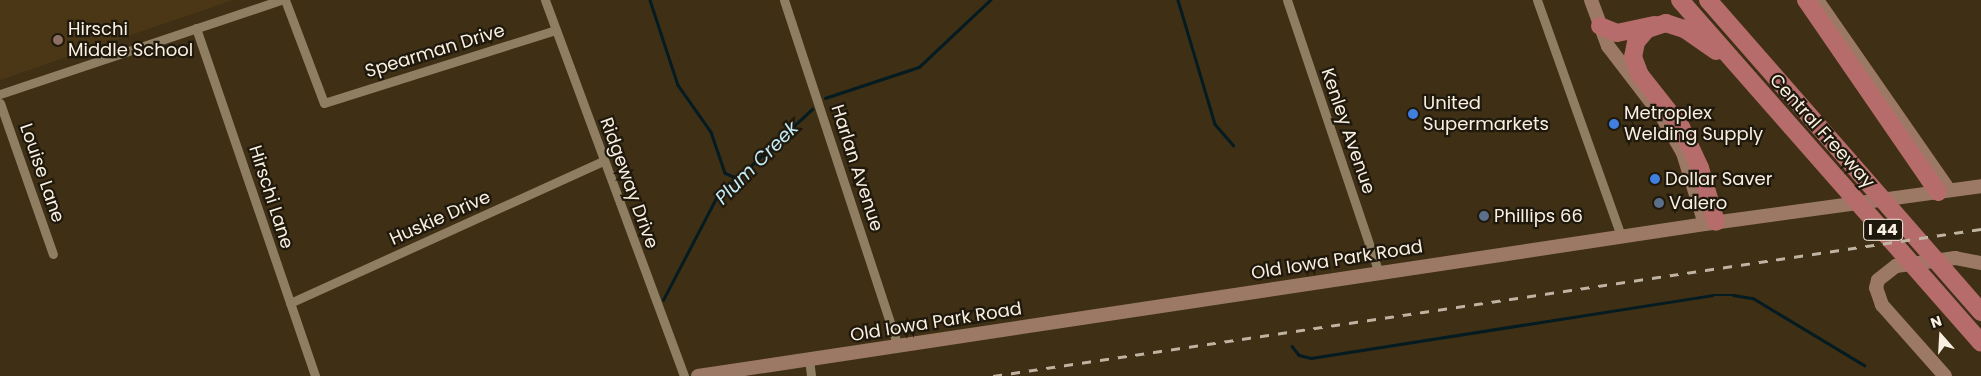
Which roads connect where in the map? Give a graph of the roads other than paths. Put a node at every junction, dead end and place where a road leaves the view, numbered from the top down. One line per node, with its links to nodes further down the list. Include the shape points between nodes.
1 (281, 0): 14 (street)
2 (285, 0): 15 (street, Spearman Drive, via 324,103)
3 (545, 0): 15 (street, Ridgeway Drive)
4 (784, 0): 30 (street, Harlan Avenue)
5 (1287, 0): 26 (street, Kenley Avenue)
6 (1537, 0): 23 (street)
7 (1591, 0): 13 (main road)
8 (1680, 0): 16 (highway, Central Freeway / I 44)
9 (1708, 0): 28 (highway, Central Freeway / I 44)
10 (1806, 0): 21 (highway)
11 (1817, 0): 21 (main road)
12 (1658, 24): 13 (highway, via 1638,26 1617,34); 16 (highway, via 1684,29); 22 (highway, via 1647,29 1636,42 1633,57 1636,67 1681,126 1700,168)
13 (1600, 26): 22 (main road, via 1616,58 1661,115 1683,153)
14 (196, 28): 17 (street); 27 (street, Hirschi Lane)
15 (556, 30): 19 (street, Ridgeway Drive)
16 (1736, 63): 29 (highway, Central Freeway / I 44)
17 (0, 94)
18 (0, 103): 24 (street, Louise Lane)
19 (603, 161): 27 (street, Huskie Drive); 33 (street, Ridgeway Drive)
20 (1981, 186): 21 (main road, Old Iowa Park Road)
21 (1943, 191): 22 (main road, Old Iowa Park Road)
22 (1710, 223): 23 (main road, Old Iowa Park Road)
23 (1621, 236): 26 (main road, Old Iowa Park Road)
24 (53, 254)
25 (1981, 263): 36 (main road, via 1954,258 1896,266 1878,280 1876,288 1882,305)
26 (1379, 273): 30 (main road, Old Iowa Park Road)
27 (290, 303): 32 (street, Hirschi Lane)
28 (1981, 312)
29 (1981, 343)
30 (898, 347): 31 (main road, Old Iowa Park Road)
31 (810, 359): 34 (main road, Old Iowa Park Road); 35 (street)
32 (315, 376)
33 (684, 376)
34 (698, 376)
35 (811, 376)
36 (1945, 376)

